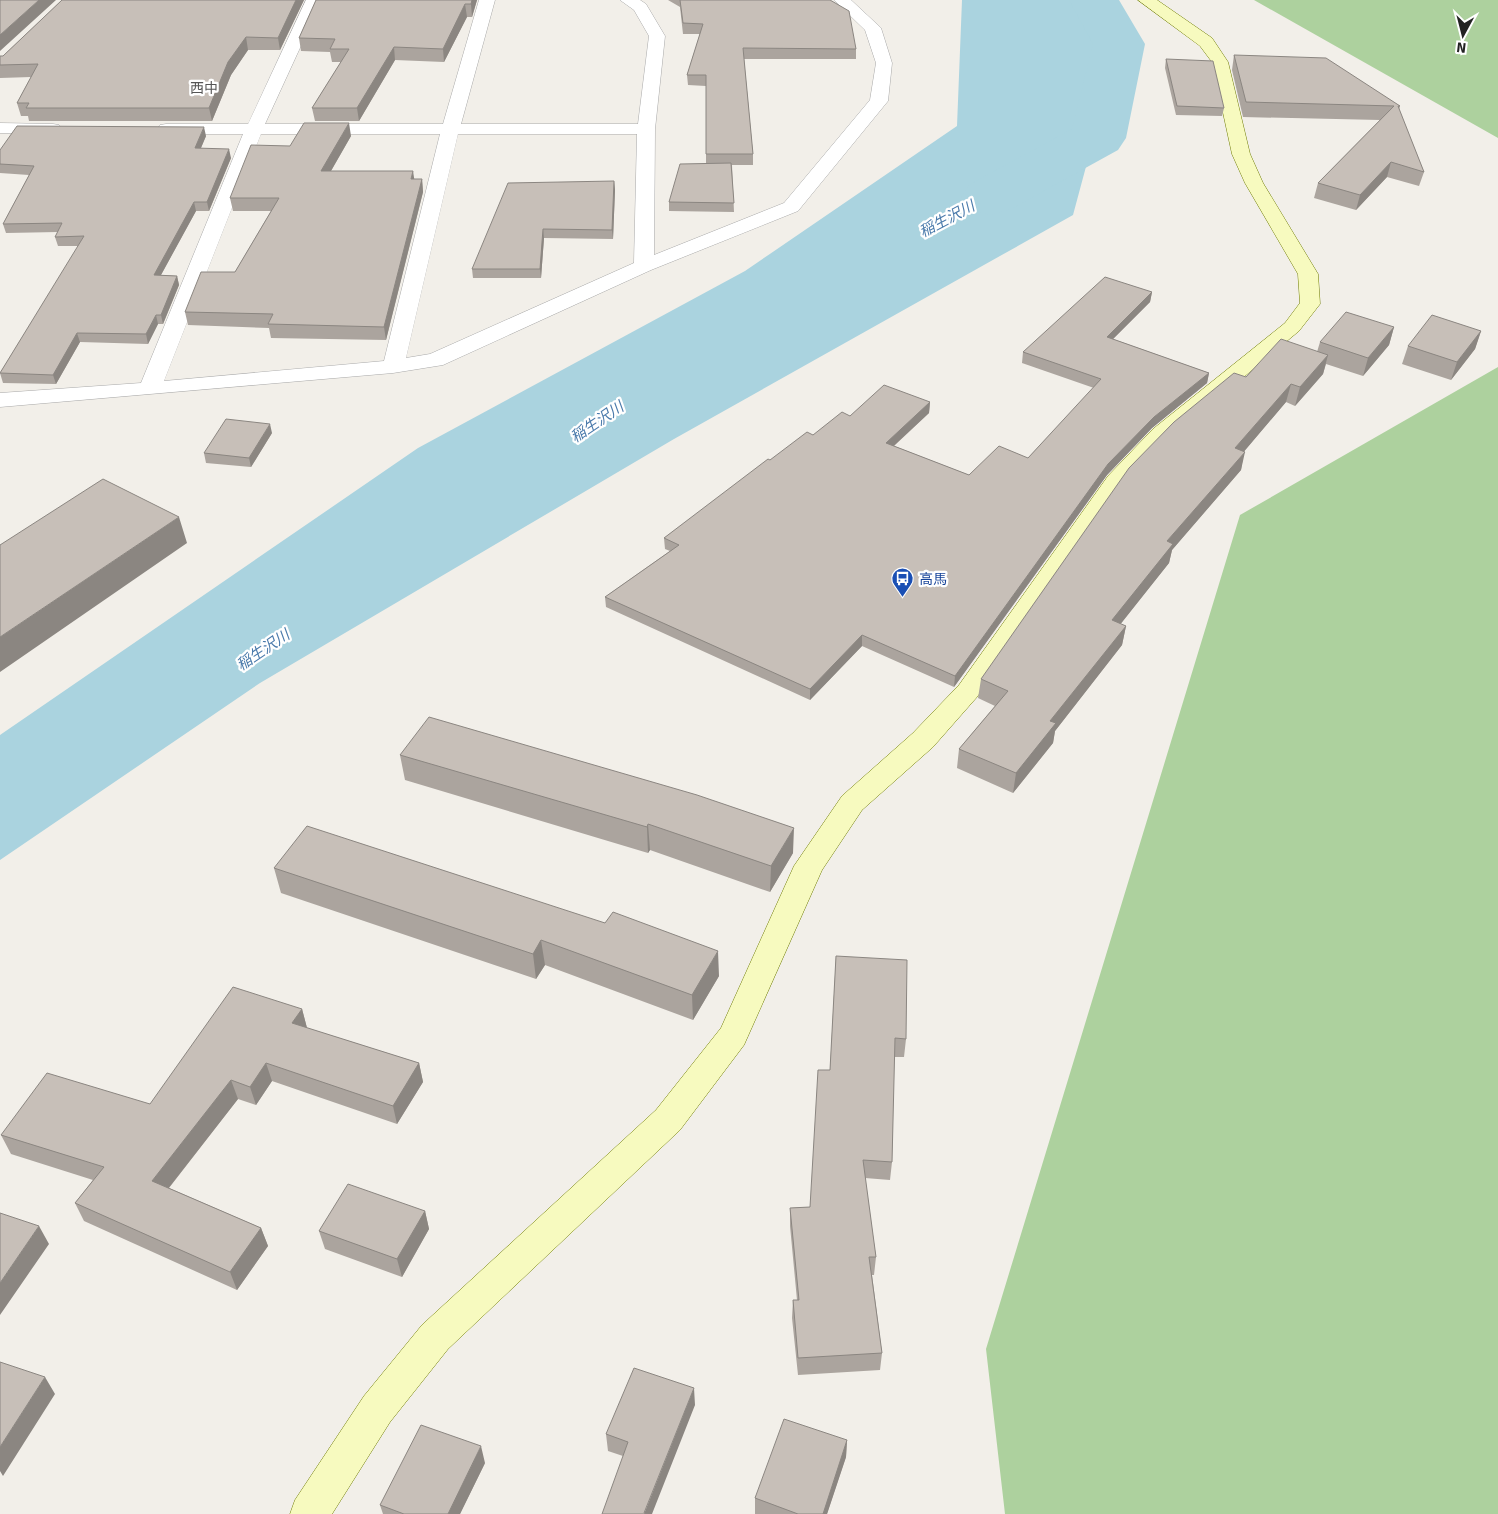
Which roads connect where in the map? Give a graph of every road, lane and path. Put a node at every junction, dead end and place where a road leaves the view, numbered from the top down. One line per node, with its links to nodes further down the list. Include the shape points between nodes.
1 (314, 0): 9 (street)
2 (486, 0): 10 (street)
3 (842, 0): 12 (street, via 873,28 884,63 879,101 791,207)
4 (1146, 0): 16 (street, via 1206,42 1220,62 1241,154 1258,190 1308,274 1310,304 1292,327 1161,434 1116,481 968,691 923,740 852,803 809,866 733,1036 668,1120 435,1337 377,1409)
5 (640, 3): 11 (street, via 657,36)
6 (0, 128): 7 (street)
7 (68, 129)
8 (146, 129): 9 (street)
9 (254, 129): 10 (street); 14 (street)
10 (450, 129): 11 (street); 13 (street)
11 (646, 129): 12 (street)
12 (644, 266): 13 (street, via 435,360)
13 (393, 367): 14 (street)
14 (150, 389): 15 (street)
15 (0, 400)
16 (309, 1514)

